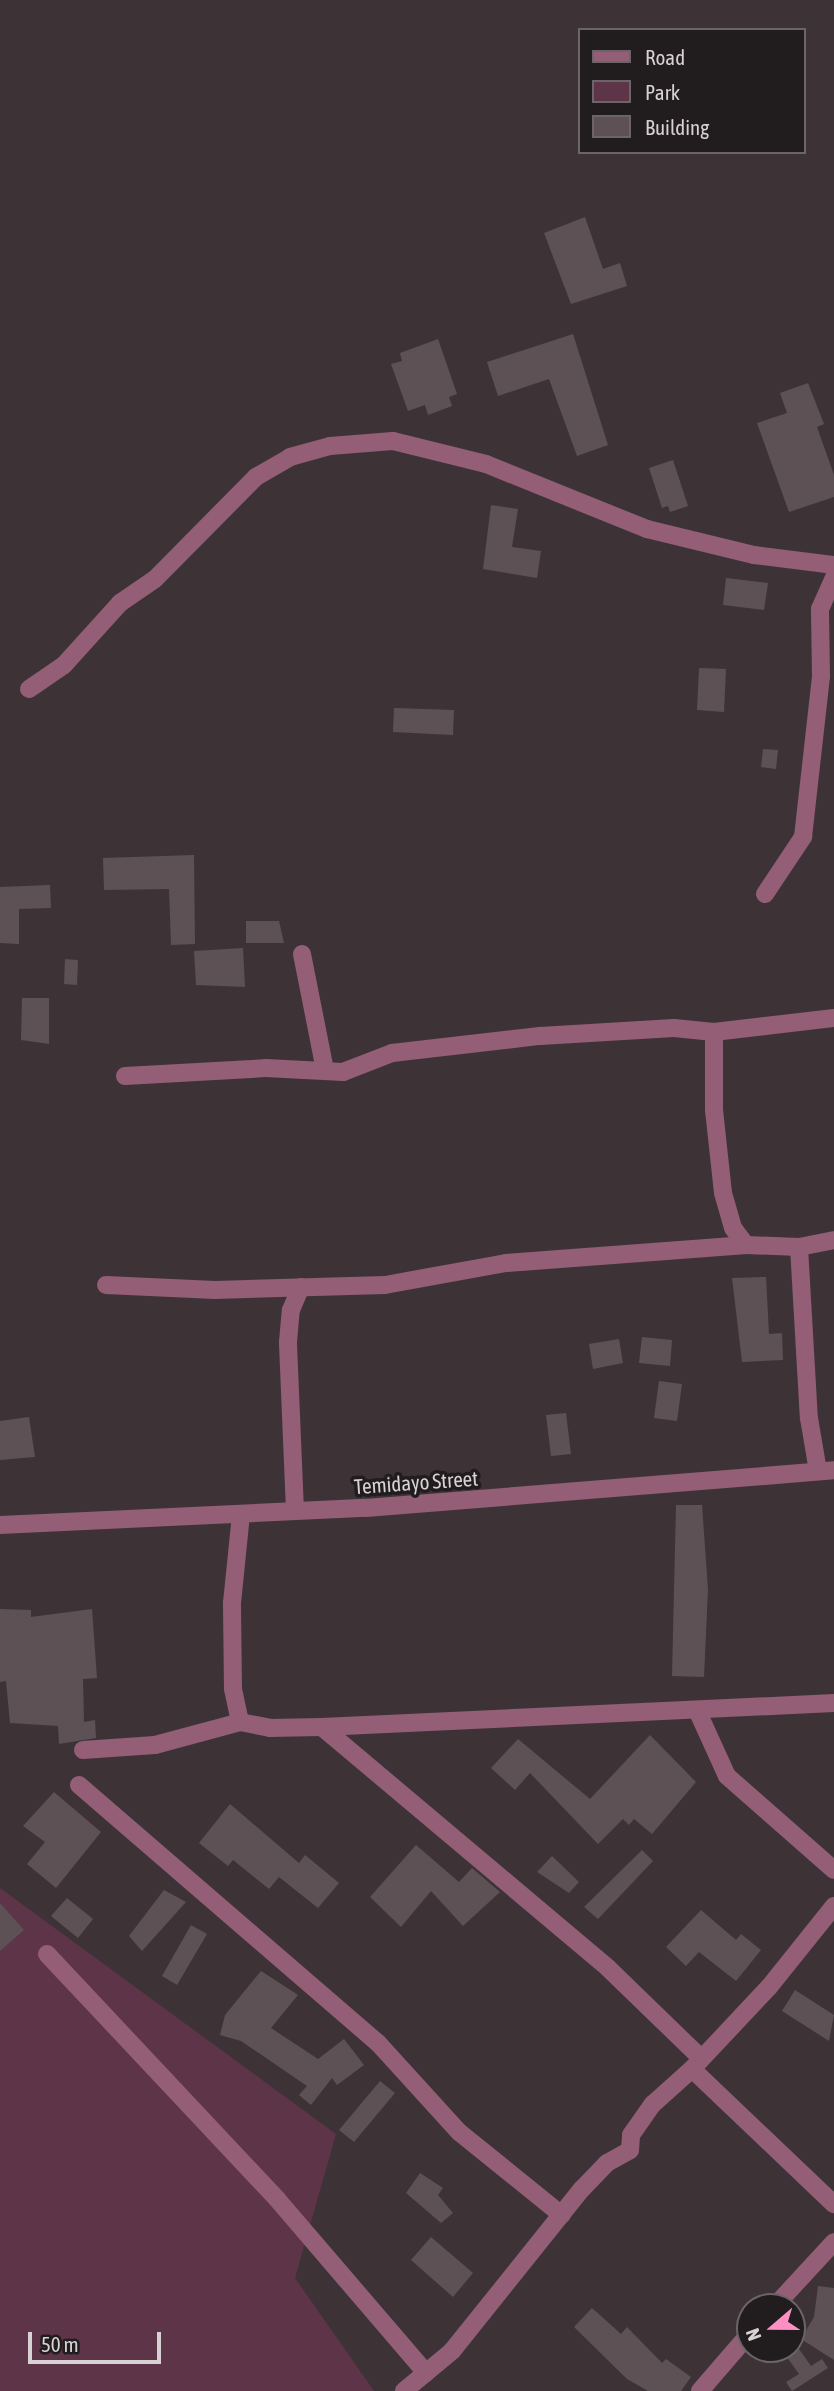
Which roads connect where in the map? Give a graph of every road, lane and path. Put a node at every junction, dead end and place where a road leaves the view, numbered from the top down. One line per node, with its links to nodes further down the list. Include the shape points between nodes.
1 (834, 565): 3 (street, via 754,555 648,529 486,464 393,441 330,446 290,457 256,477 155,579 120,603 64,665)
2 (834, 577): 4 (street, via 820,609 821,676 803,838)
3 (29, 689)
4 (765, 894)
5 (302, 954): 8 (street)
6 (834, 1018): 7 (street)
7 (714, 1032): 8 (street, via 674,1028 540,1036 392,1053 343,1072); 11 (street, via 714,1110 723,1193 726,1211)
8 (325, 1070): 9 (street)
9 (125, 1076)
10 (834, 1240): 12 (street)
11 (746, 1245): 12 (street); 14 (street, via 506,1263 396,1284)
12 (799, 1247): 15 (street, via 808,1418)
13 (106, 1285): 14 (street)
14 (301, 1287): 16 (street, via 291,1310 288,1342)
15 (826, 1470): 16 (street, Temidayo Street, via 554,1495)
16 (295, 1511): 17 (street, Temidayo Street)
17 (241, 1514): 18 (street, Temidayo Street); 21 (street, via 232,1603 233,1689)
18 (0, 1525)
19 (834, 1703): 20 (street)
20 (697, 1710): 22 (street); 25 (street, via 727,1776)
21 (240, 1722): 22 (street, via 270,1728); 23 (street, via 155,1745)
22 (322, 1727): 28 (street, via 608,1968)
23 (83, 1750)
24 (79, 1785): 30 (street, via 378,2043 459,2132)
25 (834, 1870)
26 (834, 1906): 28 (street, via 769,1987)
27 (47, 1954): 34 (street, via 277,2199)
28 (696, 2063): 29 (street); 30 (street, via 653,2104 631,2135 630,2150 607,2163)
29 (834, 2204)
30 (562, 2216): 34 (street, via 504,2291)
31 (834, 2242): 32 (street)
32 (787, 2293)
33 (736, 2349): 36 (street)
34 (426, 2373): 35 (street)
35 (404, 2391)
36 (700, 2391)

